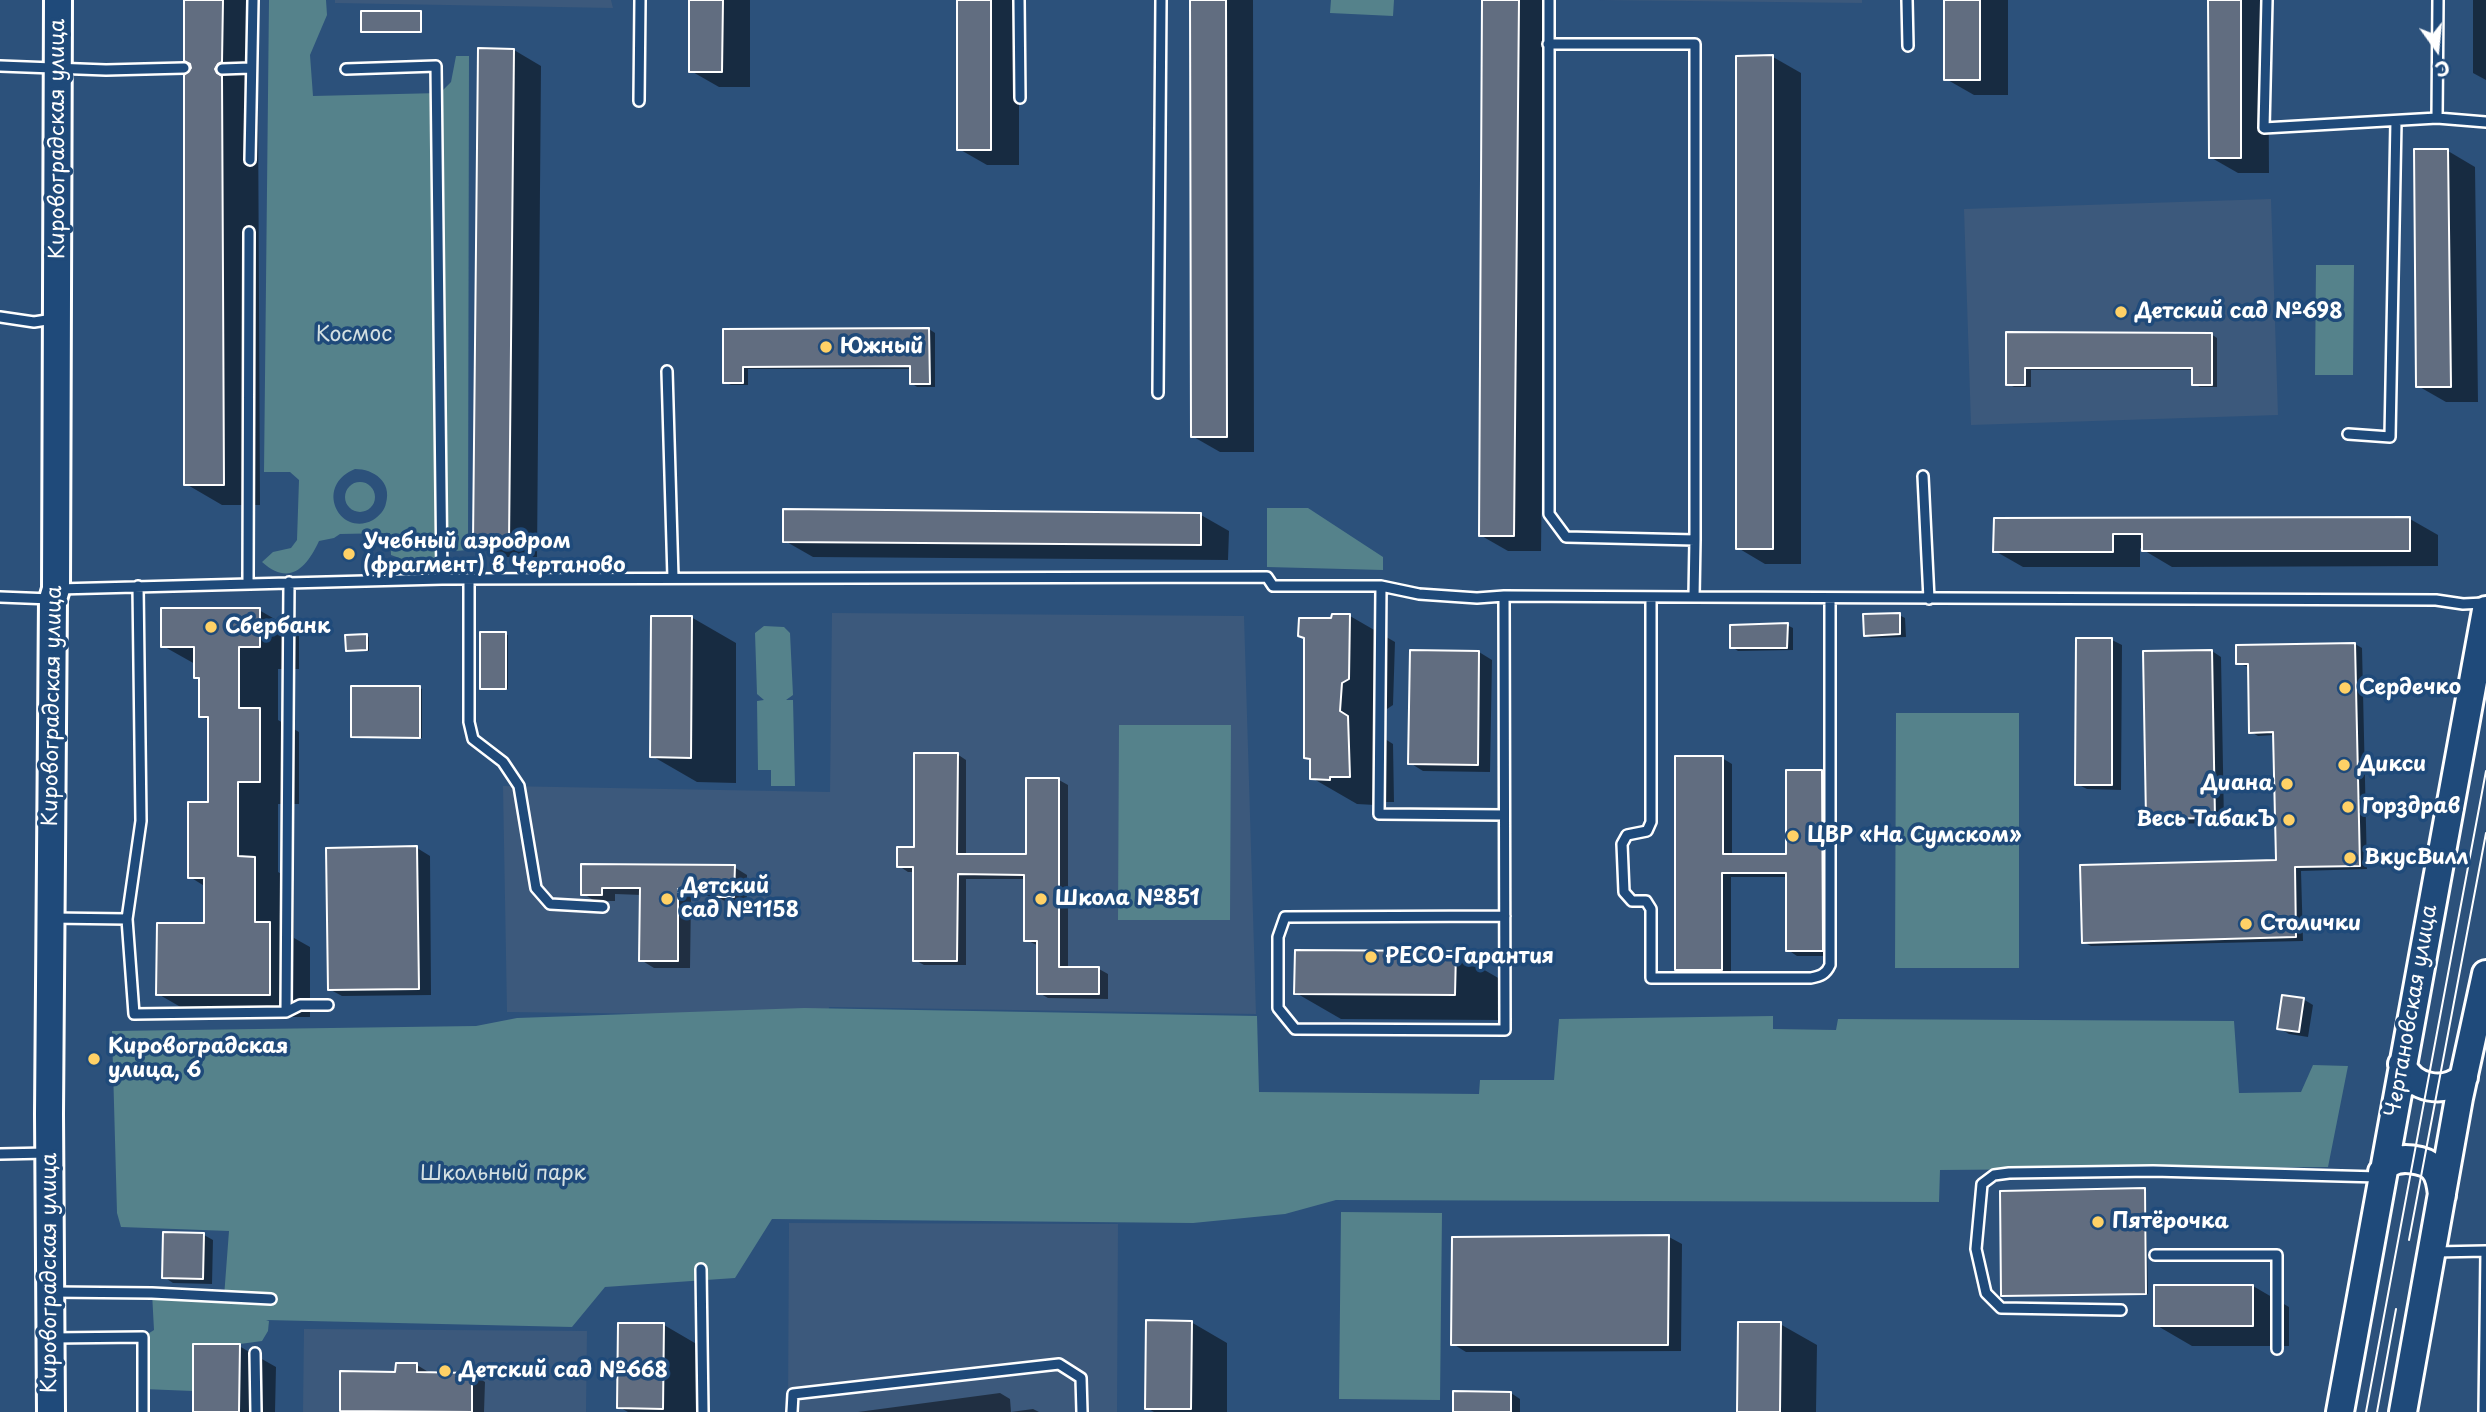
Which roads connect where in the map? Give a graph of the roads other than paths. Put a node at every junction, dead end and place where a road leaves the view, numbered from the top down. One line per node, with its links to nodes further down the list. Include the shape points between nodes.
1 (58, 0): 13 (main road, Кировоградская улица)
2 (253, 0): 15 (lane)
3 (640, 0): 19 (lane)
4 (1019, 0): 18 (lane)
5 (1161, 0): 28 (lane)
6 (1549, 0): 10 (lane)
7 (1908, 0): 11 (lane)
8 (2267, 0): 21 (lane, via 2264,128)
9 (2438, 0): 20 (lane)
10 (1548, 44): 31 (lane, via 1549,514 1566,537); 31 (lane, via 1695,44)
11 (1908, 46)
12 (0, 65): 13 (lane)
13 (58, 68): 14 (lane); 26 (main road, Кировоградская улица)
14 (184, 68)
15 (250, 68): 16 (lane); 23 (lane)
16 (222, 69)
17 (346, 69): 33 (lane, via 436,66)
18 (1020, 98)
19 (639, 101)
20 (2437, 118): 21 (lane); 22 (lane)
21 (2396, 121): 29 (lane, via 2390,437)
22 (2486, 122)
23 (250, 160)
24 (249, 232): 35 (lane)
25 (0, 317): 26 (lane, via 34,322)
26 (58, 319): 39 (main road, Кировоградская улица)
27 (667, 371): 32 (lane)
28 (1158, 393)
29 (2348, 434)
30 (1923, 476): 45 (lane)
31 (1695, 540): 42 (lane)
32 (673, 578): 34 (lane); 38 (lane, via 1266,577 1273,586)
33 (442, 579): 34 (lane); 36 (lane)
34 (469, 580): 49 (lane, via 473,739 503,762 519,786 536,888 550,904)
35 (248, 582): 36 (lane); 37 (lane)
36 (289, 582): 56 (lane)
37 (138, 586): 39 (lane); 52 (lane, via 141,821)
38 (1381, 586): 40 (lane, via 1419,594); 48 (lane, via 1378,814)
39 (55, 594): 41 (lane); 51 (main road, Кировоградская улица)
40 (1504, 596): 43 (lane); 48 (lane)
41 (0, 597)
42 (1694, 597): 43 (lane); 44 (lane)
43 (1651, 598): 44 (lane, via 1651,822 1647,831 1623,839 1622,872 1627,897 1646,901 1651,909 1651,978 1811,978 1821,976 1830,965)
44 (1830, 598): 45 (lane)
45 (1930, 600): 46 (lane)
46 (2486, 603)
47 (2486, 610): 57 (main road, Чертановская улица)
48 (1504, 815): 50 (lane)
49 (603, 907)
50 (1505, 916): 50 (lane, via 1505,1030 1295,1029 1278,1008 1278,937 1285,917)
51 (50, 918): 52 (lane); 59 (main road, Кировоградская улица)
52 (127, 919): 56 (lane, via 134,1014)
53 (2486, 974): 55 (main road)
54 (328, 1005): 56 (lane, via 300,1005)
55 (2483, 1010): 58 (main road)
56 (286, 1012)
57 (2402, 1065): 58 (main road, via 2411,1080 2427,1086 2447,1087); 61 (main road, Чертановская улица)
58 (2464, 1077): 62 (main road)
59 (49, 1153): 60 (lane); 67 (main road, Кировоградская улица)
60 (0, 1154)
61 (2382, 1175): 62 (main road, via 2390,1163 2400,1159 2424,1162 2440,1178); 69 (lane, via 2009,1173 1994,1175 1982,1184 1976,1249 1986,1293 2001,1308); 79 (main road, Чертановская улица)
62 (2442, 1195): 64 (main road)
63 (2486, 1251): 64 (lane); 81 (lane)
64 (2432, 1252): 80 (main road)
65 (2155, 1255): 71 (lane, via 2277,1255)
66 (701, 1269): 76 (lane)
67 (51, 1292): 68 (lane); 70 (main road, Кировоградская улица)
68 (271, 1299)
69 (2121, 1310)
70 (50, 1338): 73 (main road, Кировоградская улица); 74 (lane, via 144,1337)
71 (2277, 1349)
72 (255, 1353): 75 (lane)
73 (51, 1412)
74 (143, 1412)
75 (256, 1412)
76 (703, 1412)
77 (792, 1412): 78 (lane, via 793,1394 1059,1364 1081,1378)
78 (1082, 1412)
79 (2340, 1412)
80 (2403, 1412)
81 (2484, 1412)

